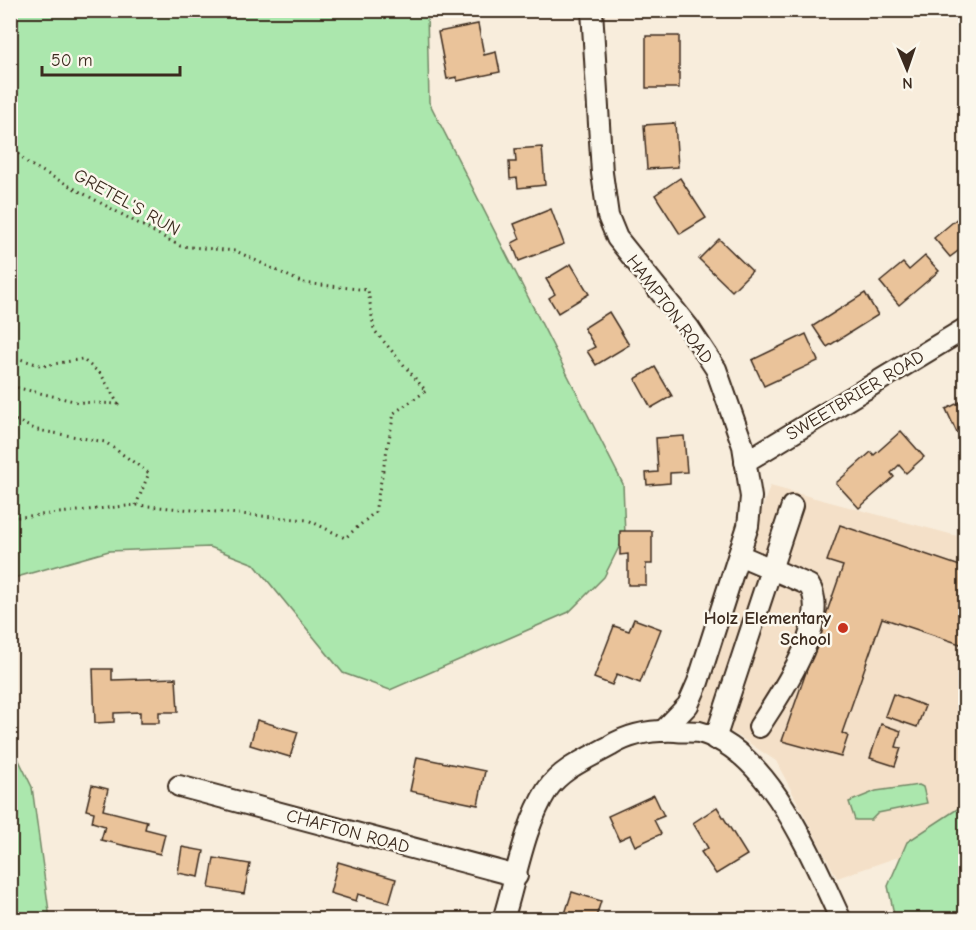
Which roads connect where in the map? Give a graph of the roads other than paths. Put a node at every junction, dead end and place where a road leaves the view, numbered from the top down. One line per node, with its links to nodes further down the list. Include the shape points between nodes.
1 (592, 10): 3 (street, HAMPTON ROAD, via 608,216 617,238 716,369)
2 (966, 328): 3 (street, SWEETBRIER ROAD)
3 (745, 462): 5 (street, HAMPTON ROAD, via 751,497)
4 (792, 506): 6 (street)
5 (739, 555): 6 (street); 8 (street, HAMPTON ROAD, via 688,705)
6 (771, 567): 7 (street, via 809,585 816,605 792,677); 9 (street)
7 (759, 727)
8 (663, 731): 9 (street, via 698,732); 11 (street, via 624,738 565,771 547,790 520,853)
9 (715, 739): 13 (street, via 756,768 775,791)
10 (179, 786): 11 (street, CHAFTON ROAD)
11 (517, 876): 12 (street)
12 (503, 920)
13 (841, 920)

